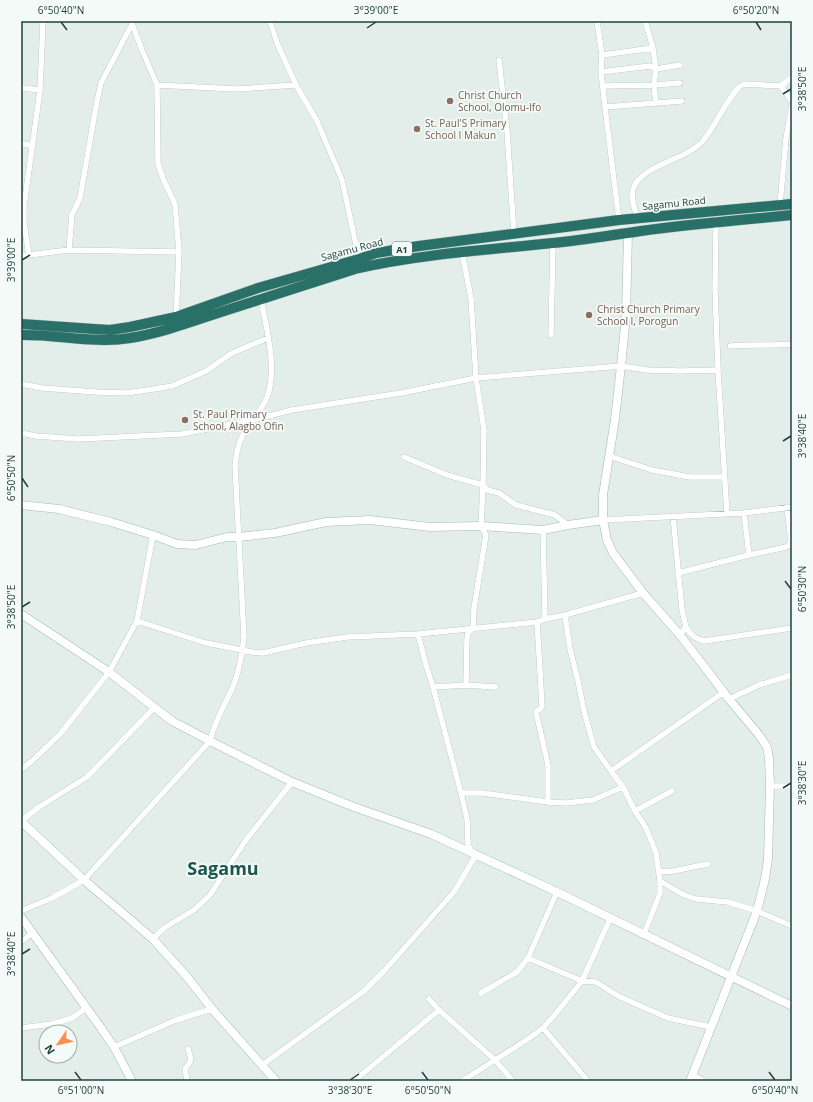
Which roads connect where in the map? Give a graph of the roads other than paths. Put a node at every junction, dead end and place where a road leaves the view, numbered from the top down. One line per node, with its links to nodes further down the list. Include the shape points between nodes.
1 (43, 21): 21 (street)
2 (270, 21): 16 (street)
3 (597, 21): 8 (street)
4 (645, 21): 6 (street)
5 (132, 22): 15 (street); 40 (street, via 101,83 80,198 72,214)
6 (653, 48): 8 (street); 11 (street)
7 (792, 48): 13 (street)
8 (602, 55): 12 (street)
9 (499, 60): 37 (street)
10 (680, 65): 11 (street)
11 (656, 69): 12 (street, via 650,66); 17 (street)
12 (601, 72): 18 (street)
13 (792, 78): 19 (street)
14 (680, 83): 17 (street)
15 (157, 85): 16 (street, via 236,89); 41 (street, via 158,164 175,204)
16 (296, 85): 45 (street, via 317,121 342,180)
17 (654, 85): 18 (street); 24 (street)
18 (603, 86): 26 (street)
19 (781, 86): 23 (street); 33 (street, via 744,84 739,87 703,141 692,151 654,168 639,178 633,189 632,199)
20 (21, 88): 21 (street)
21 (40, 90): 28 (street)
22 (682, 101): 24 (street)
23 (792, 101)
24 (656, 104): 26 (street)
25 (792, 105): 30 (street, via 786,138)
26 (605, 107): 34 (street)
27 (21, 143): 28 (street)
28 (32, 146): 44 (street, via 24,206)
29 (792, 204): 30 (highway, Sagamu Road / A1)
30 (780, 205): 32 (highway, Sagamu Road / A1)
31 (792, 215): 35 (highway, Sagamu Road / A1)
32 (670, 216): 33 (highway, Sagamu Road / A1); 36 (highway)
33 (638, 219): 34 (highway, Sagamu Road / A1)
34 (620, 220): 37 (highway, Sagamu Road / A1)
35 (716, 222): 36 (highway, Sagamu Road / A1); 55 (street)
36 (672, 228): 38 (highway, Sagamu Road / A1)
37 (514, 234): 45 (highway, Sagamu Road / A1, via 419,246 376,253)
38 (628, 234): 39 (highway, Sagamu Road / A1); 54 (street, via 626,316)
39 (553, 243): 42 (highway, Sagamu Road / A1); 50 (street)
40 (69, 250): 41 (street); 44 (street)
41 (179, 252): 47 (street)
42 (462, 252): 46 (highway, Sagamu Road / A1, via 420,256 355,269); 56 (street, via 471,298)
43 (21, 256): 44 (street)
44 (29, 256)
45 (359, 259): 47 (highway, Sagamu Road / A1, via 258,288)
46 (261, 299): 49 (highway, Sagamu Road / A1, via 170,329 132,338 99,340); 51 (street)
47 (176, 317): 48 (highway, Sagamu Road / A1, via 110,330)
48 (21, 324)
49 (21, 335)
50 (551, 336)
51 (268, 338): 57 (street, via 232,353 206,371 172,386 127,393 42,388); 58 (street, via 271,380 267,398)
52 (792, 344): 53 (street)
53 (730, 346)
54 (621, 366): 55 (street, via 647,370); 56 (street); 60 (street)
55 (718, 370): 62 (street)
56 (476, 378): 58 (street, via 292,410); 63 (street, via 484,430)
57 (21, 384)
58 (253, 420): 59 (street, via 182,434 135,437 78,439); 74 (street, via 243,434 236,456)
59 (21, 433)
60 (609, 456): 62 (street, via 652,470 690,477); 69 (street, via 603,495)
61 (404, 457): 63 (street, via 448,475)
62 (724, 477): 67 (street)
63 (483, 485): 70 (street, via 487,490 499,493 516,505 555,516); 71 (street)
64 (21, 505): 73 (street, via 59,509)
65 (790, 507): 66 (street); 75 (street, via 789,545 782,549)
66 (744, 513): 67 (street); 75 (street)
67 (727, 514): 68 (street)
68 (673, 516): 69 (street); 76 (street)
69 (603, 520): 70 (street); 77 (street, via 613,553)
70 (568, 525): 72 (street)
71 (481, 526): 72 (street); 74 (street, via 430,527 370,520 326,522 275,533); 84 (street, via 486,535)
72 (543, 530): 80 (street)
73 (153, 535): 74 (street, via 177,544 196,545 227,537); 81 (street)
74 (239, 537): 88 (street)
75 (749, 555): 76 (street)
76 (678, 573): 83 (street)
77 (643, 593): 79 (street); 87 (street)
78 (21, 614): 89 (street)
79 (565, 615): 80 (street); 99 (street, via 570,649 594,747)
80 (545, 619): 82 (street)
81 (137, 621): 88 (street, via 206,643); 89 (street)
82 (537, 622): 84 (street); 106 (street, via 542,705 536,712 548,765)
83 (686, 627): 85 (street, via 691,635 704,640); 87 (street)
84 (473, 628): 86 (street); 91 (street, via 467,638)
85 (792, 628)
86 (418, 634): 88 (street, via 347,637 263,653); 92 (street)
87 (680, 635): 94 (street)
88 (243, 650): 97 (street, via 233,687 212,731)
89 (108, 672): 96 (street); 98 (street, via 61,733)
90 (792, 674): 95 (street, via 759,684)
91 (466, 685): 92 (street); 93 (street)
92 (433, 687): 105 (street)
93 (496, 687)
94 (724, 692): 95 (street); 99 (street)
95 (729, 699): 101 (street, via 767,747)
96 (154, 708): 97 (street, via 172,721); 108 (street, via 87,777)
97 (210, 741): 100 (street); 112 (street)
98 (21, 770)
99 (611, 771): 103 (street)
100 (292, 782): 109 (street, via 430,834); 122 (street, via 246,840 210,895 194,910 164,928)
101 (770, 786): 102 (street); 116 (street, via 768,859)
102 (792, 786)
103 (623, 787): 106 (street, via 593,800); 107 (street)
104 (672, 791): 107 (street)
105 (461, 793): 106 (street, via 482,793); 109 (street, via 467,819 468,844)
106 (548, 802)
107 (635, 811): 111 (street, via 646,828 656,853)
108 (21, 821): 112 (street)
109 (476, 855): 114 (street); 139 (street, via 450,897 364,991)
110 (708, 864): 111 (street)
111 (659, 872): 113 (street)
112 (84, 880): 115 (street, via 52,898); 122 (street)
113 (660, 881): 116 (street, via 682,894 728,902); 121 (street, via 660,893)
114 (557, 892): 118 (street); 124 (street)
115 (21, 911)
116 (757, 911): 119 (street); 125 (street)
117 (21, 917): 120 (street)
118 (610, 919): 121 (street); 126 (street)
119 (792, 926)
120 (32, 932): 123 (street); 130 (street)
121 (644, 934): 125 (street)
122 (153, 939): 131 (street)
123 (21, 942)
124 (528, 958): 126 (street); 127 (street, via 517,972)
125 (730, 977): 129 (street); 133 (street)
126 (582, 981): 133 (street, via 596,982 618,996 668,1018); 135 (street)
127 (481, 993)
128 (429, 999): 132 (street)
129 (792, 1006)
130 (86, 1008): 134 (street, via 72,1018 52,1024); 136 (street)
131 (212, 1009): 136 (street, via 176,1020); 139 (street)
132 (439, 1010): 138 (street); 144 (street)
133 (711, 1027): 140 (street)
134 (21, 1028)
135 (543, 1028): 138 (street); 147 (street)
136 (114, 1047): 141 (street)
137 (188, 1049): 142 (street, via 191,1060 185,1068)
138 (495, 1060): 145 (street); 146 (street)
139 (262, 1066): 143 (street)
140 (692, 1078): 148 (street)
141 (132, 1081)
142 (187, 1081)
143 (276, 1081)
144 (354, 1081)
145 (462, 1081)
146 (514, 1081)
147 (588, 1081)
148 (704, 1081)

